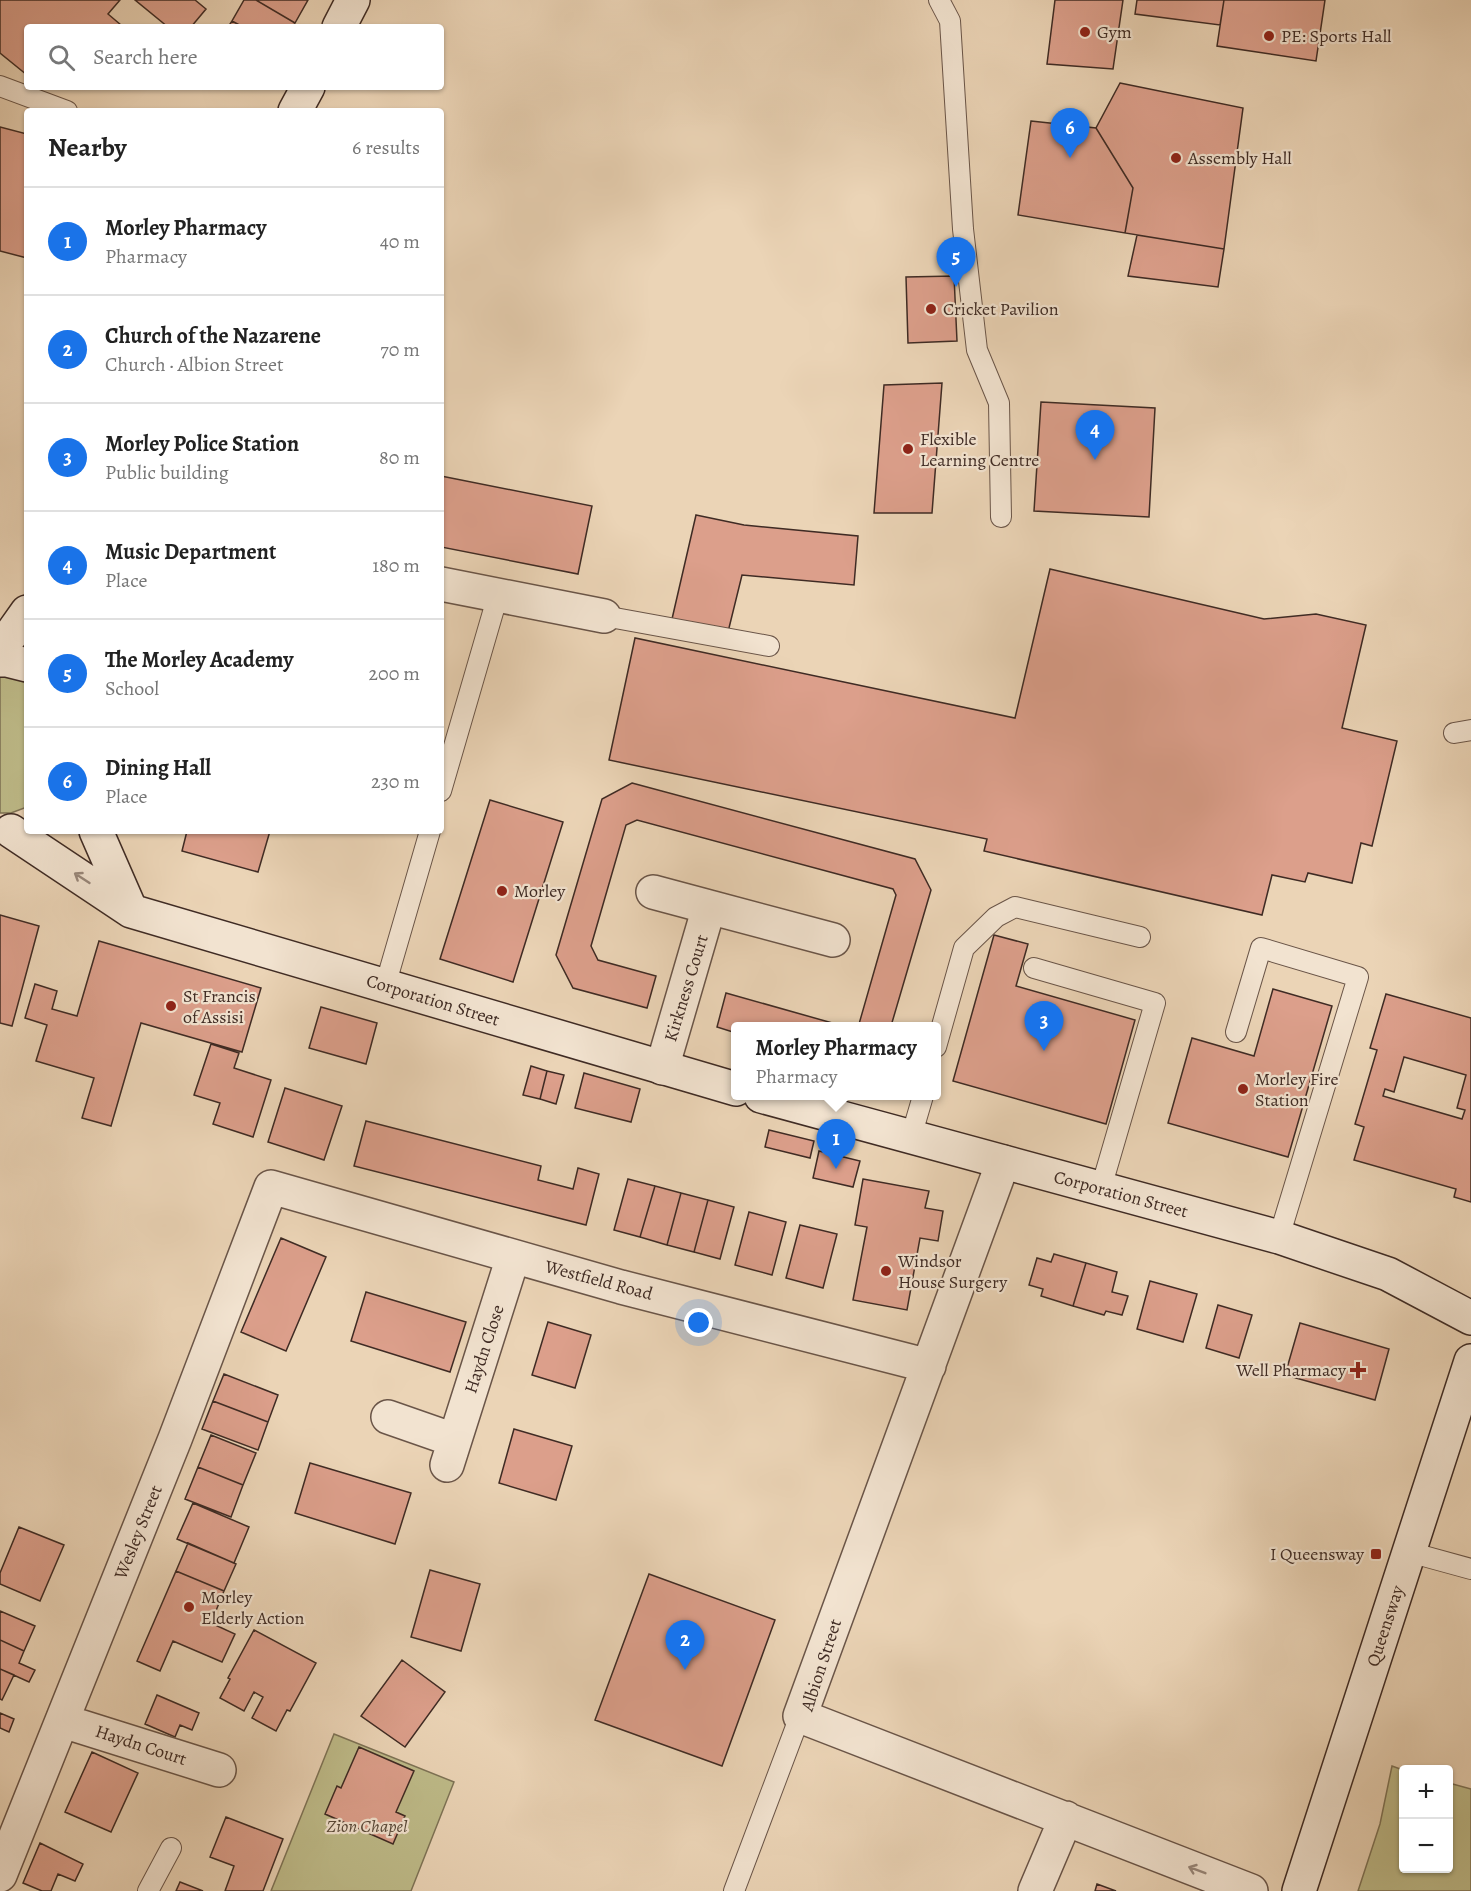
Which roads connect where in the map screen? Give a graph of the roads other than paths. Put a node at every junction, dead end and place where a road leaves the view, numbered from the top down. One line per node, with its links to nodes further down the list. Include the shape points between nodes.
1 (353, 0): 3 (street)
2 (939, 0): 8 (lane, via 950,21 963,229 977,350 999,403)
3 (341, 24)
4 (0, 86): 6 (lane)
5 (306, 90): 7 (street)
6 (60, 108)
7 (297, 108)
8 (1001, 517)
9 (444, 585): 10 (street)
10 (498, 595): 12 (street); 17 (lane)
11 (24, 616): 14 (street)
12 (604, 616): 13 (lane)
13 (769, 646)
14 (0, 650)
15 (0, 660): 16 (street)
16 (24, 664)
17 (444, 781)
18 (13, 830): 23 (street, Corporation Street, one-way to 18)
19 (97, 834): 23 (street)
20 (429, 834): 27 (lane)
21 (653, 892): 22 (street)
22 (709, 907): 25 (street); 30 (street, Kirkness Court)
23 (131, 910): 27 (street, Corporation Street)
24 (1140, 937): 28 (lane, via 1015,907 996,917 964,948)
25 (833, 940)
26 (1034, 968): 37 (lane, via 1155,1003)
27 (385, 986): 30 (street, Corporation Street)
28 (941, 1029)
29 (1236, 1032): 38 (lane, via 1261,948 1358,977)
30 (662, 1068): 31 (street, Corporation Street)
31 (731, 1088)
32 (778, 1100): 34 (street, Corporation Street)
33 (922, 1100): 34 (lane)
34 (911, 1137): 35 (street, Corporation Street)
35 (1003, 1162): 37 (street, Corporation Street); 42 (street, Albion Street)
36 (271, 1187): 39 (street, Westfield Road); 47 (street, Wesley Street)
37 (1101, 1188): 38 (street, Corporation Street)
38 (1279, 1237): 40 (street, Corporation Street, via 1388,1274)
39 (513, 1257): 42 (street, Westfield Road); 43 (street, Haydn Close, via 450,1453)
40 (1471, 1318)
41 (1471, 1361): 44 (street, Queensway)
42 (929, 1366): 46 (street, Albion Street)
43 (388, 1417)
44 (1409, 1552): 45 (lane); 57 (street, Queensway)
45 (1471, 1569)
46 (800, 1716): 49 (street, Albion Street); 54 (lane)
47 (63, 1720): 48 (street, Haydn Court); 50 (street, Wesley Street)
48 (219, 1770)
49 (1066, 1818): 55 (street); 56 (street, Albion Street, one-way to 49)
50 (10, 1820): 52 (street, Wesley Street)
51 (171, 1848): 53 (lane)
52 (0, 1875)
53 (148, 1891)
54 (734, 1891)
55 (1035, 1891)
56 (1251, 1891)
57 (1299, 1891)

